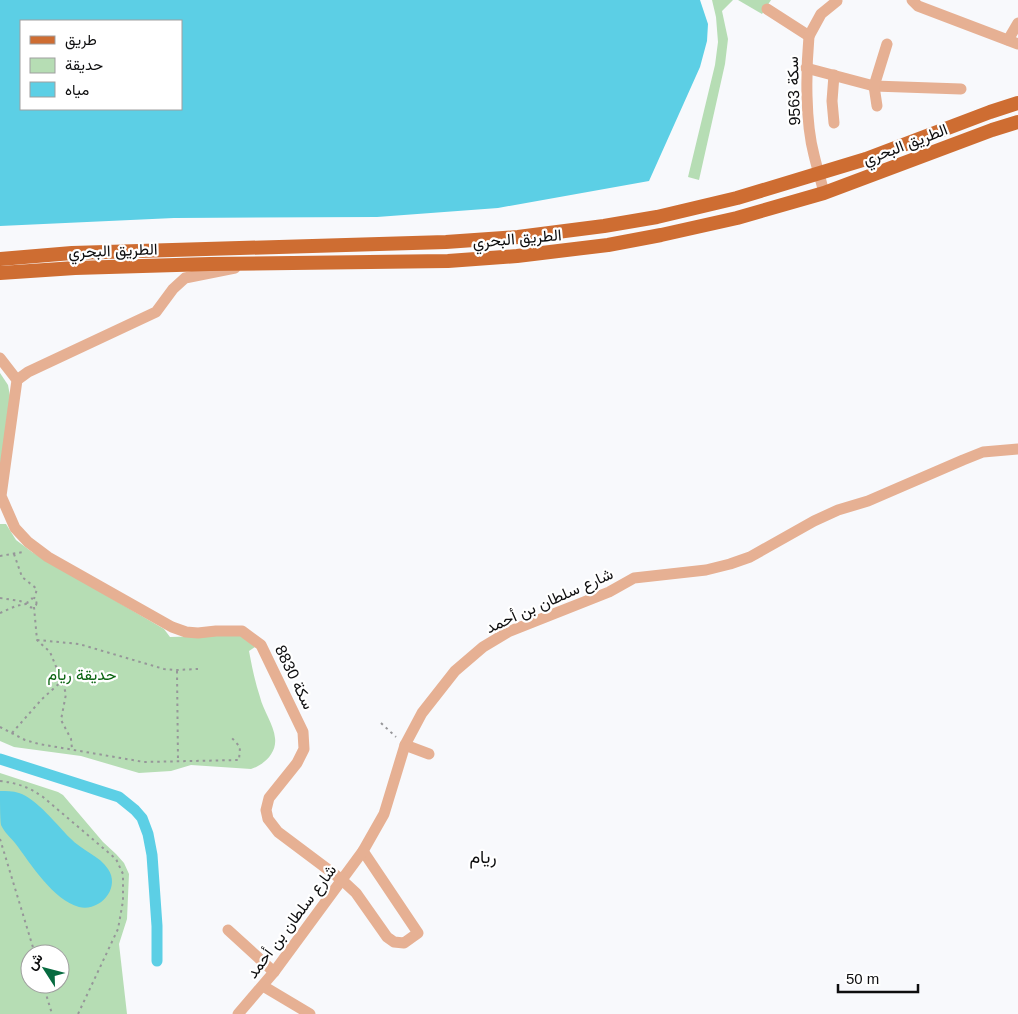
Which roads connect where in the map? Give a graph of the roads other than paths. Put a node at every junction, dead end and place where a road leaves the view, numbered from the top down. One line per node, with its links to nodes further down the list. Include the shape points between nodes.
1 (912, 0): 6 (street, via 918,6)
2 (836, 1): 5 (street, via 820,14)
3 (767, 9): 5 (street, سكة 9563)
4 (1018, 23): 6 (street)
5 (809, 36): 8 (street, سكة 9563)
6 (1013, 42)
7 (887, 44): 10 (street)
8 (806, 68): 9 (street); 16 (street, سكة 9563, via 813,154)
9 (834, 75): 10 (street); 15 (street)
10 (874, 86): 11 (street); 13 (street)
11 (961, 89)
12 (1018, 103): 16 (main road, الطريق البحري)
13 (877, 106)
14 (1018, 122): 17 (main road, الطريق البحري)
15 (834, 124)
16 (819, 174): 17 (street, سكة 9563); 18 (main road, الطريق البحري, via 737,198 657,216 526,236 446,242 72,253)
17 (824, 193): 19 (main road, الطريق البحري, via 737,218 661,235 562,251 448,261)
18 (0, 259)
19 (254, 263): 20 (main road, الطريق البحري); 22 (street, via 185,278 156,312)
20 (0, 273)
21 (0, 358): 22 (street)
22 (17, 380): 27 (street, سكة 8830, via 2,496 15,528 48,557 172,627 198,633 242,631 261,645 303,732 304,749 269,798 268,819 278,832)
23 (1018, 449): 24 (street, شارع سلطان بن أحمد, via 983,452 876,498 838,510 750,557 706,570 634,578 609,592 508,632 483,647 455,671 422,713)
24 (405, 745): 25 (street); 26 (street, شارع سلطان بن أحمد, via 384,814)
25 (429, 754)
26 (362, 851): 27 (street, شارع سلطان بن أحمد); 27 (street, سكة 8830, via 418,933 404,943 394,942)
27 (342, 880): 29 (street, شارع سلطان بن أحمد)
28 (228, 930): 29 (street)
29 (274, 972): 30 (street, شارع سلطان بن أحمد)
30 (262, 986): 31 (street, شارع سلطان بن أحمد); 32 (street)
31 (238, 1014)
32 (310, 1014)

